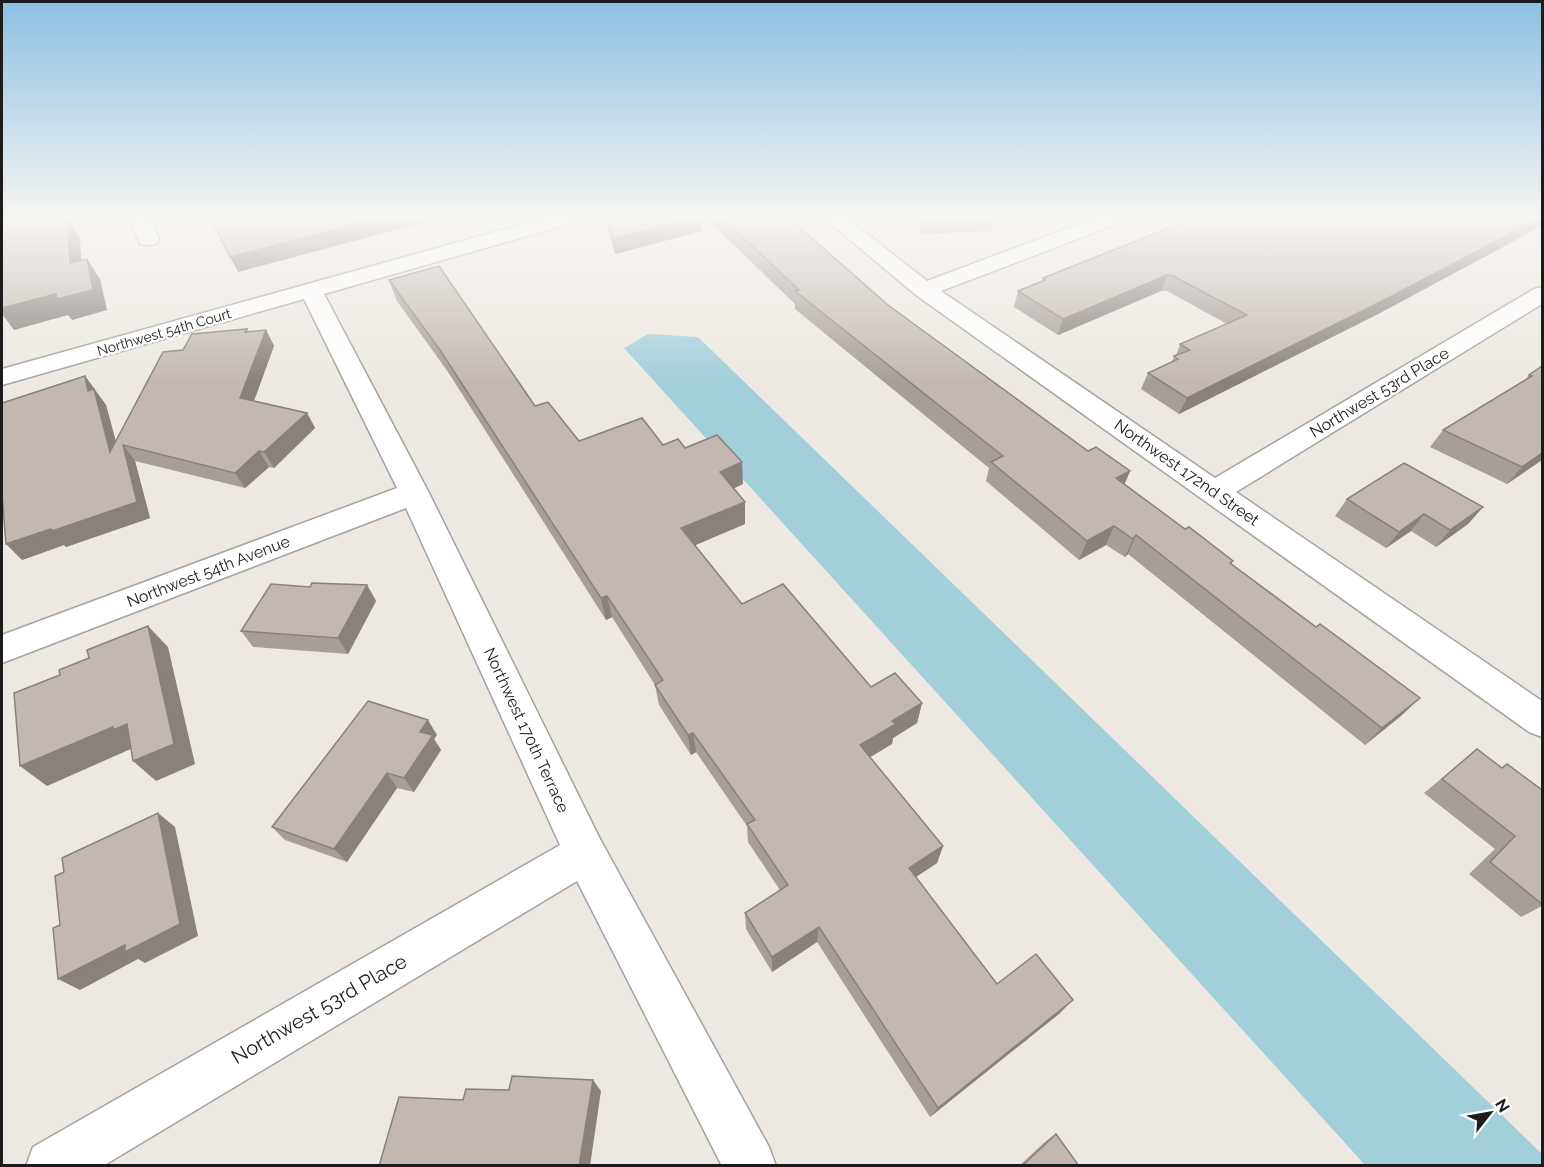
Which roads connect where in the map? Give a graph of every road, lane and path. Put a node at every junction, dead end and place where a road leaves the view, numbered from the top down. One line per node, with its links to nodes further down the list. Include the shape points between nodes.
1 (374, 272): 4 (street, Northwest 54th Court)
2 (902, 272): 5 (street, Northwest 172nd Street)
3 (971, 272): 5 (street)
4 (311, 290): 7 (street, Northwest 54th Court); 9 (street, Northwest 170th Terrace)
5 (924, 290): 8 (street, Northwest 172nd Street)
6 (1542, 294): 8 (street, Northwest 53rd Place)
7 (2, 377)
8 (1215, 491): 11 (street, Northwest 172nd Street)
9 (414, 493): 10 (street, Northwest 54th Avenue); 12 (street, Northwest 170th Terrace)
10 (2, 649)
11 (1542, 721)
12 (585, 853): 13 (street, Northwest 53rd Place); 14 (street, Northwest 170th Terrace)
13 (52, 1166)
14 (750, 1166)

